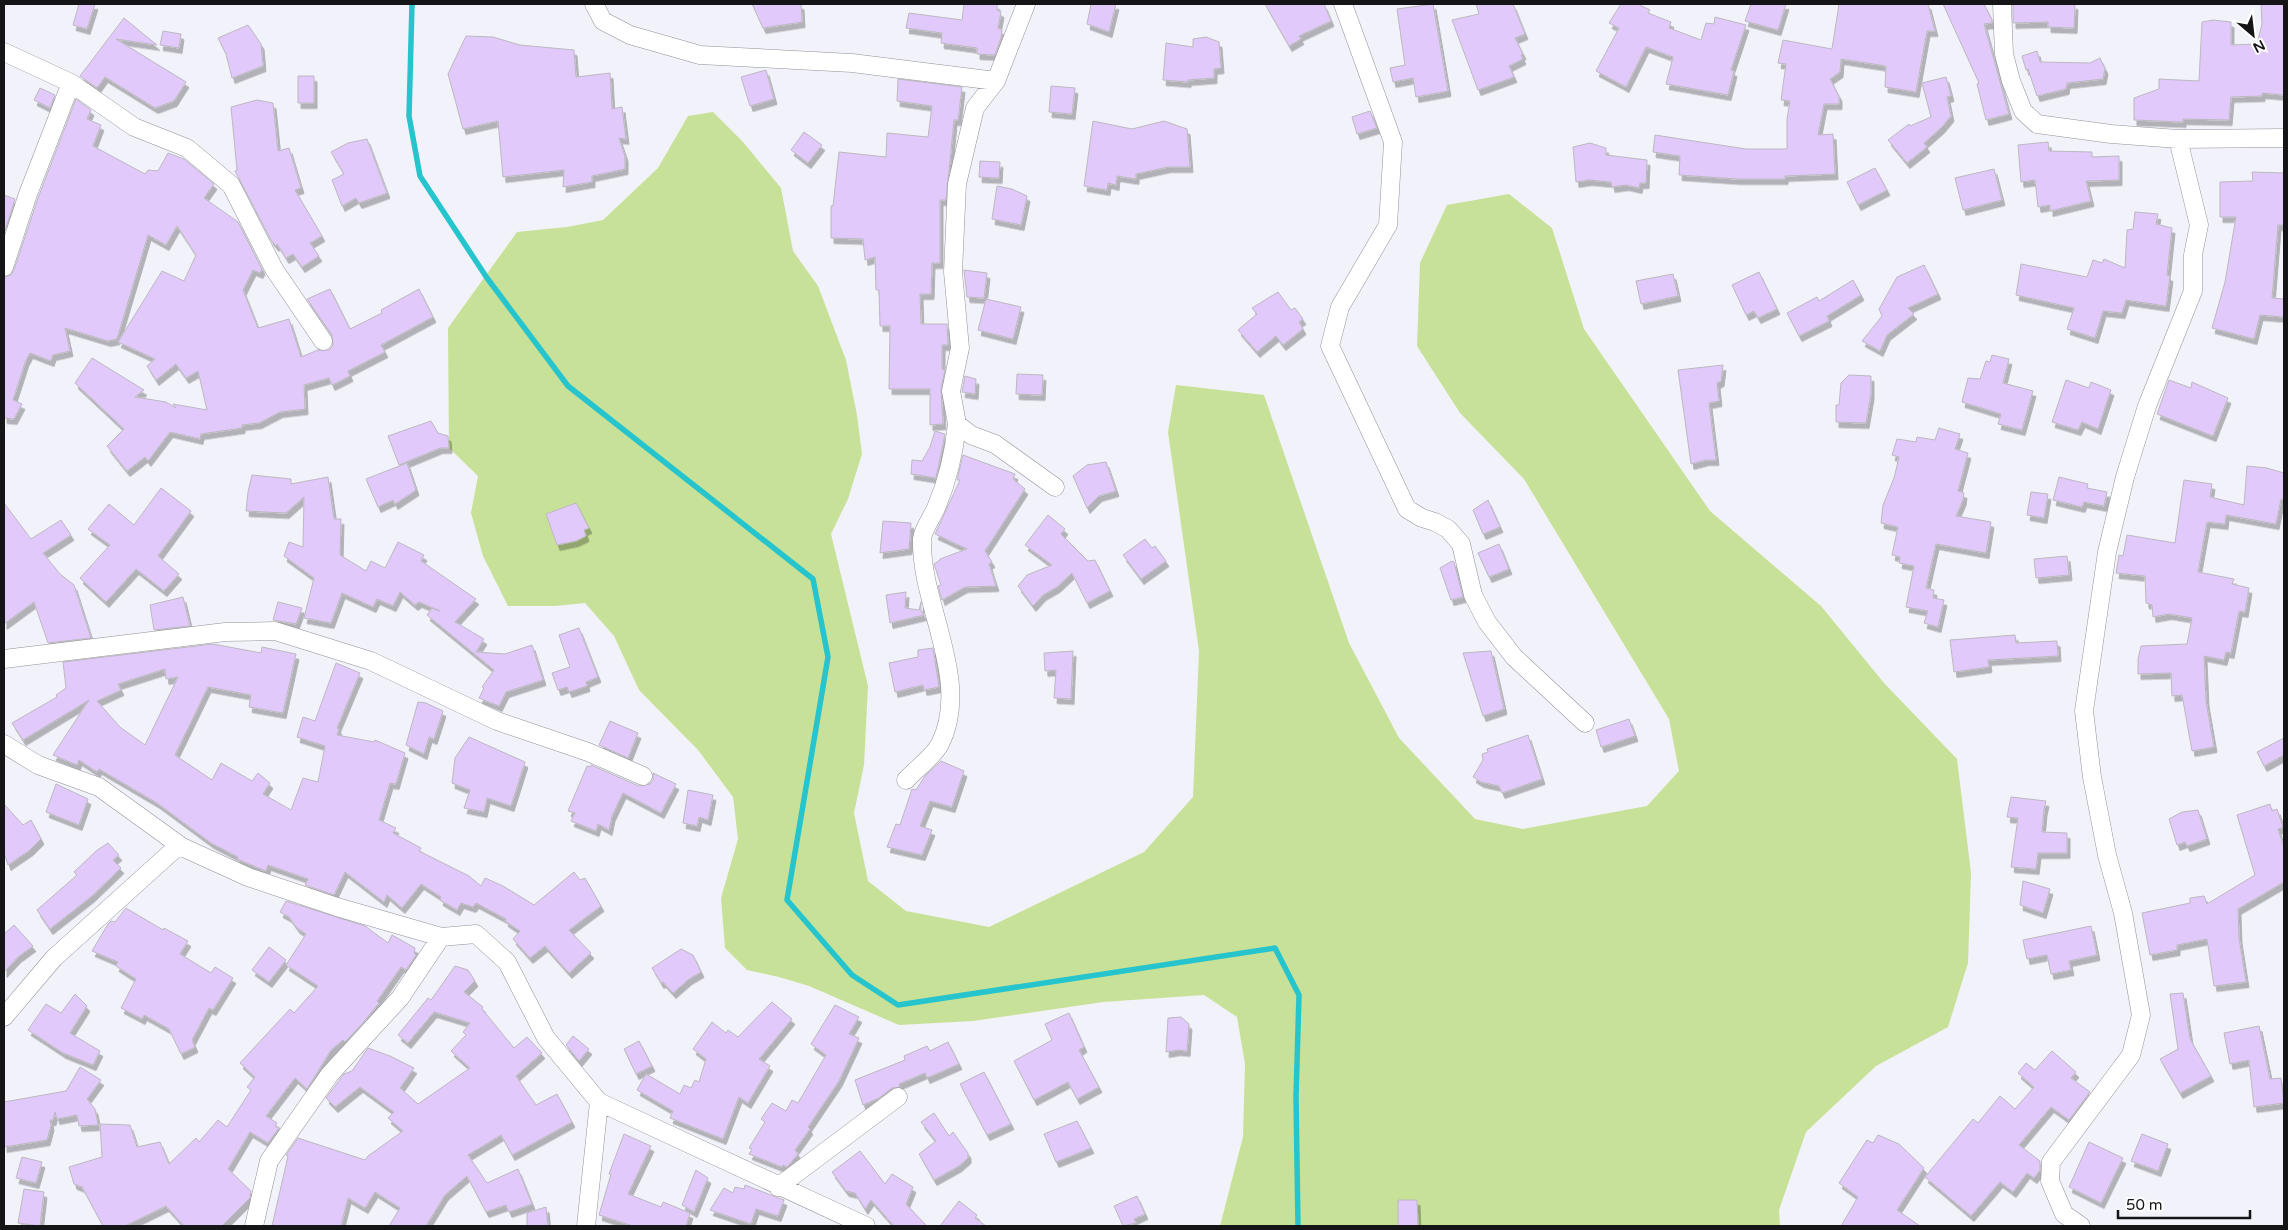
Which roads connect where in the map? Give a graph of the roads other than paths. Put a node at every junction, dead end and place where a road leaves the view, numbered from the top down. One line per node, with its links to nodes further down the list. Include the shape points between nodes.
1 (594, 4): 6 (street, via 603,21 630,35 700,55 852,62)
2 (1026, 4): 6 (street)
3 (1343, 4): 15 (street, via 1393,142 1388,225 1340,307 1330,346 1406,509 1448,529 1461,544 1474,596 1487,622 1514,657)
4 (2002, 4): 9 (street, via 2004,54 2019,103 2028,118 2054,128)
5 (4, 52): 7 (street)
6 (996, 81): 12 (street, via 975,108 957,184 953,272 960,348 951,391)
7 (71, 83): 10 (street); 11 (street, via 134,126 187,148 231,184 274,269)
8 (2284, 138): 9 (street)
9 (2178, 139): 28 (street, via 2199,225 2193,254 2193,290 2147,406 2126,477 2107,552 2084,710 2092,777 2123,913 2141,1015 2131,1055 2051,1162 2050,1180 2064,1214)
10 (4, 267)
11 (323, 341)
12 (957, 424): 13 (street, via 971,435 995,444); 18 (street, via 953,460 922,537 924,570 943,644 950,712 939,745)
13 (1055, 487)
14 (4, 659): 17 (street, via 225,632 275,631 371,661 497,721 588,752)
15 (1585, 723)
16 (4, 744): 19 (street, via 38,765 99,787)
17 (643, 776)
18 (906, 780)
19 (182, 847): 20 (street, via 248,877); 21 (street, via 177,847 54,958)
20 (441, 937): 23 (street, via 476,934 507,962 546,1038); 25 (street, via 400,998 330,1074 269,1161)
21 (4, 1016)
22 (898, 1096): 24 (street)
23 (599, 1102): 24 (street); 26 (street)
24 (778, 1187): 27 (street)
25 (254, 1226)
26 (586, 1226)
27 (866, 1226)
28 (2081, 1226)

